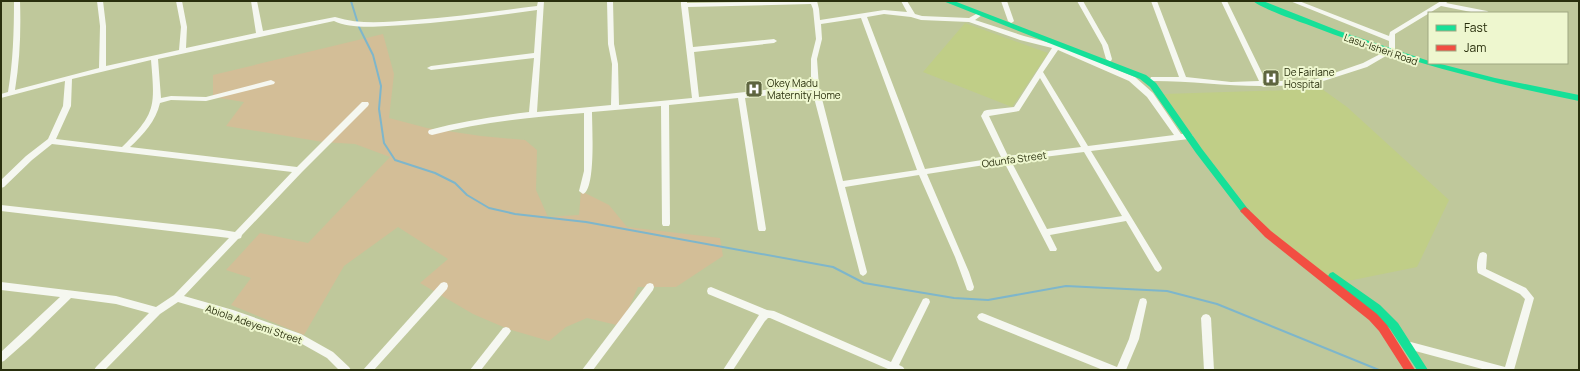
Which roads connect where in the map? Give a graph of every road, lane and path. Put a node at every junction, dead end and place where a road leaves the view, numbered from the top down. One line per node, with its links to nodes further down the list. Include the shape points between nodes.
1 (17, 1): 52 (street, via 16,59)
2 (100, 1): 41 (street, via 103,26)
3 (179, 1): 33 (street, via 184,27)
4 (254, 1): 28 (street)
5 (610, 1): 60 (street)
6 (904, 1): 23 (street)
7 (947, 1): 21 (main road)
8 (959, 1): 25 (main road)
9 (1004, 1): 25 (street)
10 (1080, 1): 36 (street, via 1105,45)
11 (1154, 1): 47 (street)
12 (1224, 1): 49 (street)
13 (1257, 1): 31 (main road, Lasu-Isheri Road, via 1280,12)
14 (1271, 1): 31 (main road, Lasu-Isheri Road)
15 (1293, 1): 31 (street)
16 (813, 2): 17 (street); 26 (street)
17 (684, 3): 32 (street)
18 (1442, 3): 20 (street); 31 (street, via 1392,33)
19 (540, 5): 28 (street, via 431,21 376,25 340,22 335,19); 34 (street)
20 (1482, 12)
21 (980, 14): 24 (street); 25 (main road)
22 (863, 15): 23 (street, via 884,12); 26 (street); 71 (street)
23 (912, 15): 24 (street, via 921,18)
24 (970, 20): 27 (street)
25 (1009, 22): 27 (street); 30 (main road); 36 (main road)
26 (817, 23): 50 (street, via 819,39 814,59)
27 (999, 30): 30 (street)
28 (260, 34): 33 (street)
29 (774, 41): 32 (street)
30 (1058, 46): 43 (main road); 44 (street)
31 (1391, 47): 37 (main road, Lasu-Isheri Road); 38 (main road, Lasu-Isheri Road); 49 (street, via 1365,65 1319,82)
32 (689, 50): 56 (street)
33 (182, 52): 35 (street)
34 (536, 55): 42 (street); 62 (street)
35 (154, 58): 41 (street); 57 (street)
36 (1109, 59): 46 (main road)
37 (1428, 59)
38 (1428, 60)
39 (1442, 64): 55 (main road, Lasu-Isheri Road, via 1495,82)
40 (1446, 64): 51 (main road, via 1493,76)
41 (102, 68): 45 (street)
42 (431, 68)
43 (1114, 68): 64 (main road, via 1143,77 1154,85); 65 (street, via 1140,84)
44 (1040, 73): 68 (street); 69 (street, via 1016,108 987,113 986,116)
45 (70, 78): 52 (street); 66 (street, via 67,106)
46 (1154, 79): 47 (street); 99 (main road, via 1255,214 1376,308)
47 (1183, 79): 49 (street)
48 (271, 82): 57 (street, via 206,99 171,98)
49 (1266, 85)
50 (815, 87): 54 (street); 73 (street)
51 (1579, 91)
52 (11, 93): 53 (street)
53 (1, 96)
54 (741, 96): 56 (street); 78 (street)
55 (1579, 98)
56 (696, 100): 58 (street)
57 (156, 102): 67 (street, via 156,107 143,130)
58 (665, 102): 60 (street); 77 (street)
59 (365, 104): 70 (street)
60 (616, 107): 61 (street)
61 (588, 110): 62 (street); 74 (street, via 588,171)
62 (533, 115): 63 (street)
63 (432, 132)
64 (1189, 136): 65 (street, Odunfa Street); 111 (main road, via 1248,215 1372,317 1387,334)
65 (1179, 138): 68 (street, Odunfa Street)
66 (51, 141): 67 (street); 72 (street)
67 (124, 149): 70 (street)
68 (1085, 149): 69 (street, Odunfa Street); 76 (street)
69 (1006, 159): 71 (street, Odunfa Street); 79 (street)
70 (299, 170): 80 (street)
71 (922, 173): 73 (street, Odunfa Street); 88 (street, via 955,244)
72 (1, 185)
73 (840, 185): 84 (street)
74 (583, 191)
75 (1, 208): 80 (street)
76 (1128, 218): 79 (street); 83 (street)
77 (666, 224)
78 (762, 229)
79 (1045, 233): 81 (street)
80 (238, 236): 91 (street)
81 (1053, 249)
82 (1483, 255): 114 (street, via 1482,271 1523,291 1530,298)
83 (1158, 268)
84 (863, 272)
85 (1, 286): 90 (street)
86 (444, 286): 104 (street)
87 (650, 287): 106 (street)
88 (970, 287)
89 (711, 291): 95 (street)
90 (69, 294): 94 (street, via 116,300); 100 (street)
91 (177, 298): 94 (street); 103 (street, Abiola Adeyemi Street, via 298,337 330,355)
92 (926, 302): 101 (street)
93 (1143, 302): 109 (street, via 1134,340)
94 (157, 311): 102 (street)
95 (766, 314): 101 (street); 107 (street)
96 (982, 316): 108 (street)
97 (1206, 318): 110 (street)
98 (506, 331): 105 (street)
99 (1407, 344): 112 (main road); 113 (street)
100 (1, 358)
101 (895, 369)
102 (99, 370)
103 (346, 370)
104 (368, 370)
105 (475, 370)
106 (587, 370)
107 (728, 370)
108 (1114, 370)
109 (1122, 370)
110 (1210, 370)
111 (1410, 370)
112 (1423, 370)
113 (1502, 370)
114 (1509, 370)

